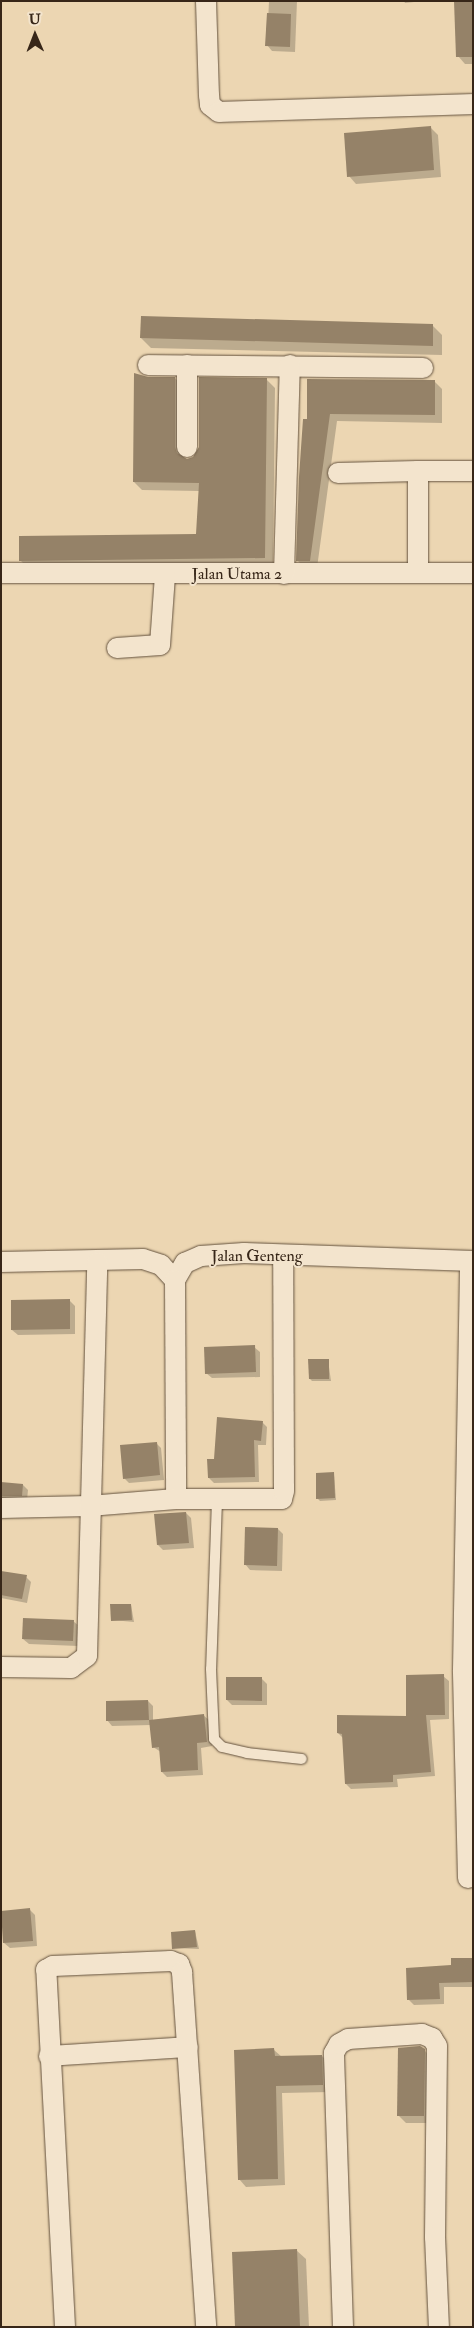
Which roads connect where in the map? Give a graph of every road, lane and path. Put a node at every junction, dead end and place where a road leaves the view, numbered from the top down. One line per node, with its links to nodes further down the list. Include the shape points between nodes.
1 (206, 1): 2 (street, via 210,104 219,112)
2 (473, 104)
3 (148, 365): 4 (street)
4 (187, 365): 5 (street); 7 (street)
5 (290, 365): 6 (street); 15 (street)
6 (423, 368)
7 (187, 447)
8 (418, 471): 9 (street); 10 (street); 11 (street)
9 (473, 471)
10 (338, 473)
11 (418, 572): 13 (street, Jalan Utama 2); 15 (street, Jalan Utama 2)
12 (1, 573): 14 (street, Jalan Utama 2)
13 (473, 573)
14 (165, 574): 15 (street, Jalan Utama 2); 16 (street, via 160,645)
15 (284, 574)
16 (116, 648)
17 (283, 1255): 18 (street, Jalan Genteng); 21 (street, Jalan Genteng, via 201,1256 185,1263); 23 (street, via 284,1496 282,1499)
18 (471, 1260): 28 (street, via 463,1670)
19 (1, 1262): 20 (street)
20 (97, 1262): 21 (street, via 127,1258 152,1261 170,1272); 24 (street)
21 (175, 1280): 22 (street)
22 (176, 1499): 23 (street); 24 (street)
23 (217, 1500): 27 (lane, via 211,1669 214,1739 217,1744 239,1751)
24 (89, 1506): 25 (street); 26 (street, via 87,1656 70,1668)
25 (1, 1508)
26 (1, 1667)
27 (302, 1759)
28 (468, 1878)
29 (188, 2047): 30 (street); 30 (street, via 179,1964 171,1961 53,1966 46,1970 44,1977); 32 (street)
30 (49, 2056): 31 (street)
31 (65, 2327)
32 (206, 2327)
33 (343, 2327): 34 (street, via 334,2053 339,2044 348,2039 422,2034 432,2038 437,2046 435,2237)
34 (439, 2327)

